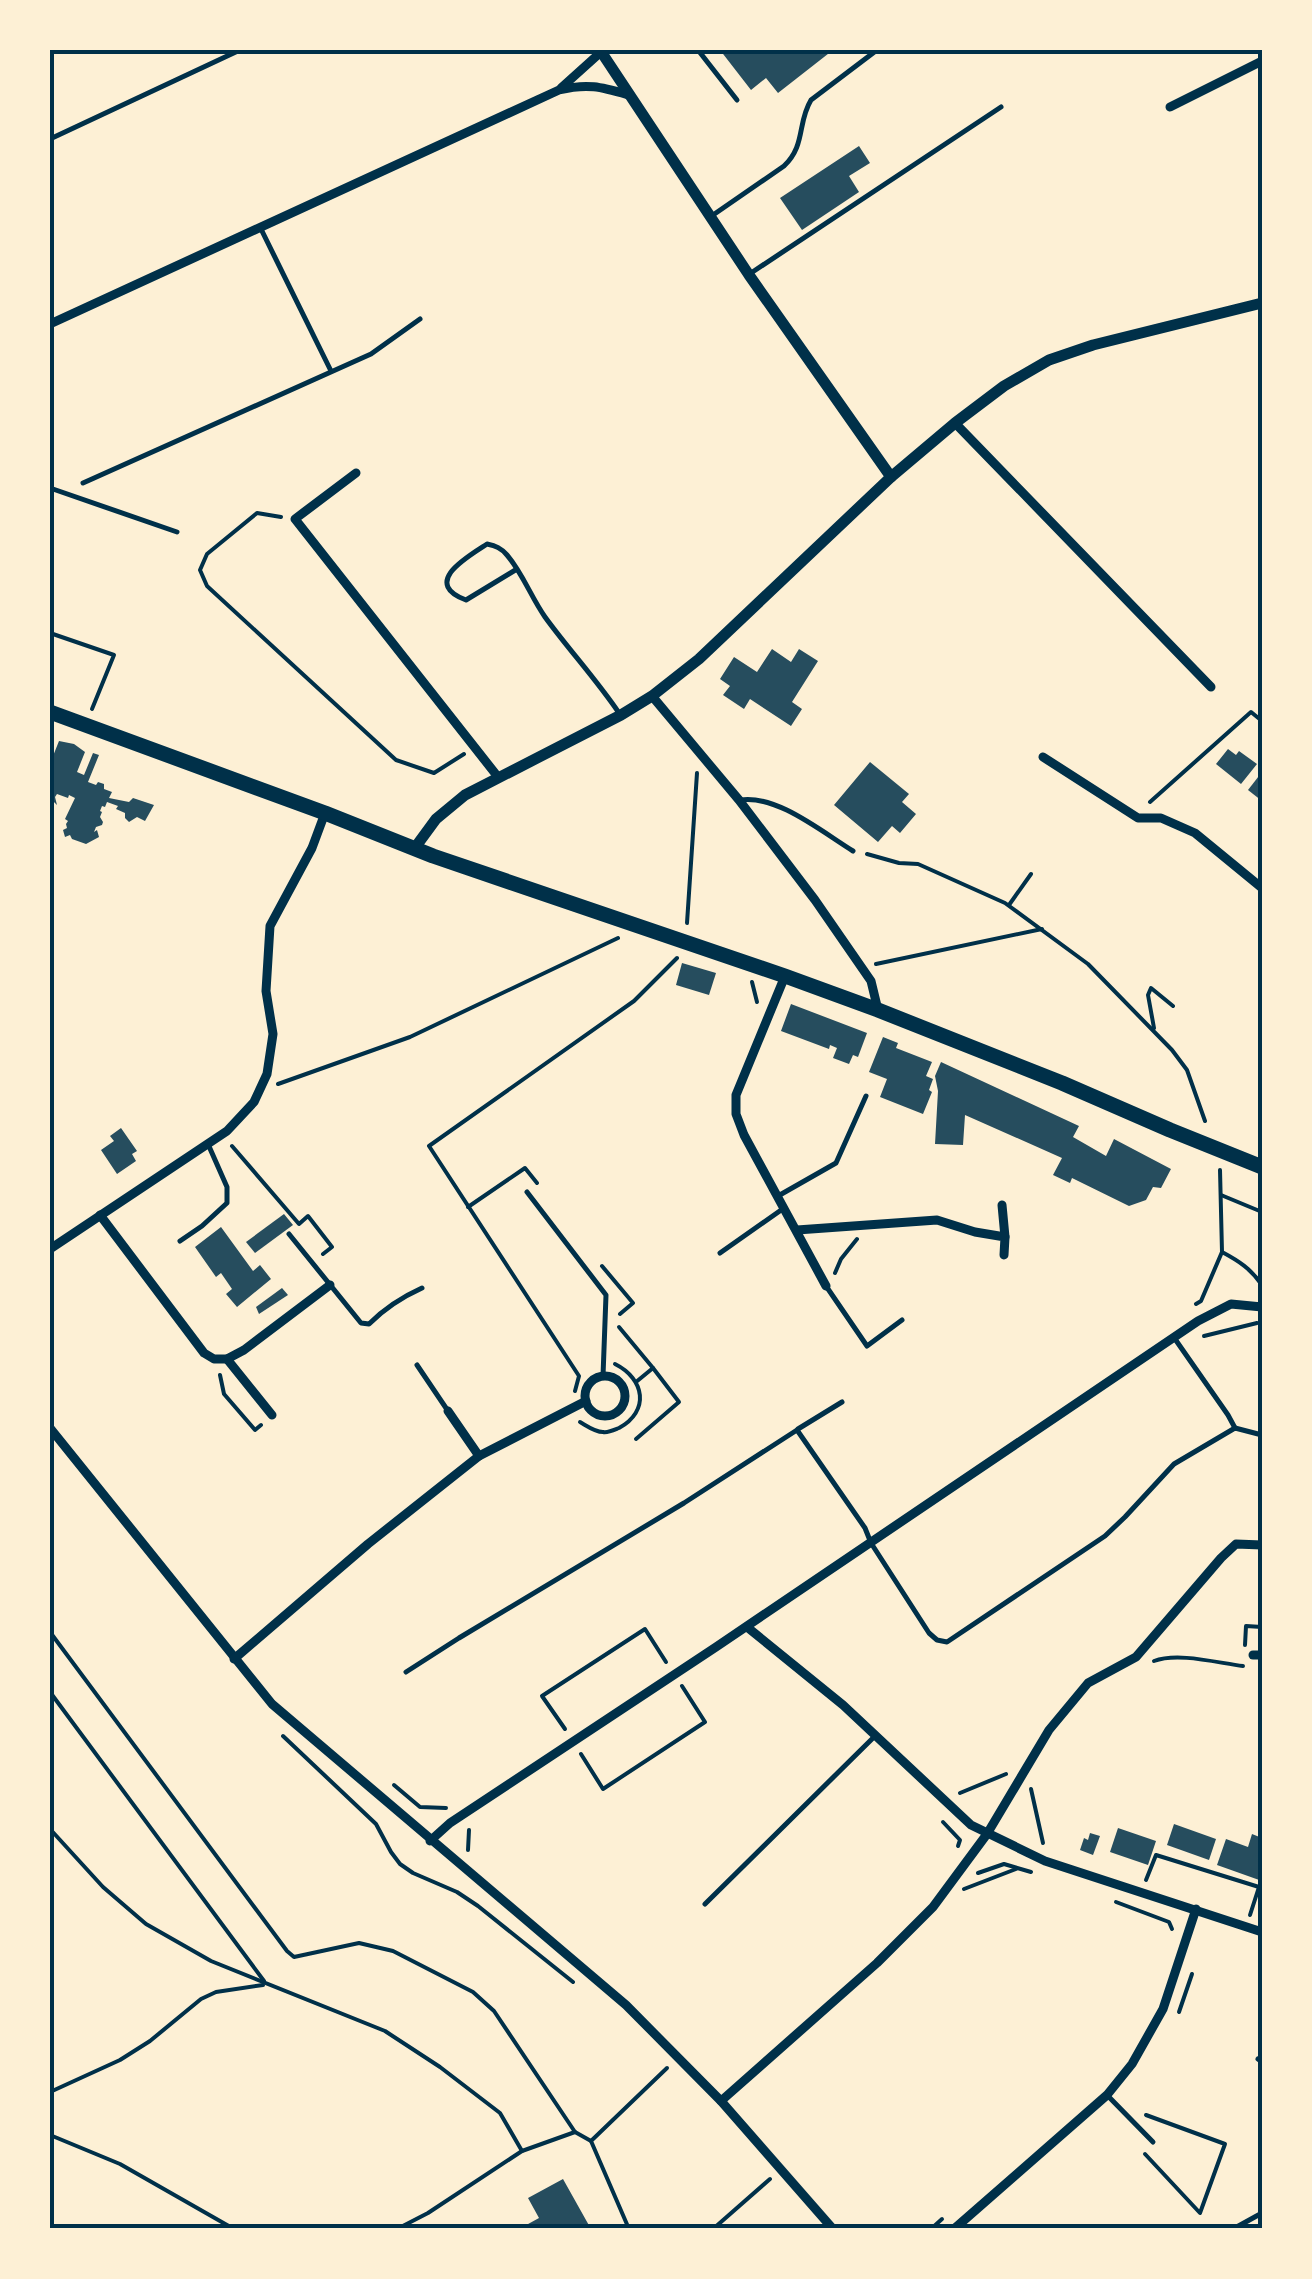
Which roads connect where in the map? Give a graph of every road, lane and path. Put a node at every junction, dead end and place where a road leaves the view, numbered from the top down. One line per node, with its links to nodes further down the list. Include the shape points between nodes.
1 (240, 50): 12 (lane)
2 (619, 50): 5 (lane)
3 (698, 50): 9 (lane)
4 (877, 50): 13 (lane, via 812,100 799,148 784,166)
5 (601, 51): 7 (street); 8 (street)
6 (1262, 60): 11 (street)
7 (559, 90): 8 (street, via 583,84); 14 (street)
8 (630, 96): 13 (street)
9 (736, 100)
10 (1001, 107): 15 (lane)
11 (1170, 107)
12 (50, 139)
13 (710, 216): 15 (street)
14 (260, 227): 18 (street); 19 (lane)
15 (749, 275): 22 (street)
16 (1262, 303): 20 (street, via 1048,360)
17 (420, 319): 19 (lane, via 371,354)
18 (50, 324)
19 (332, 371): 23 (lane)
20 (954, 424): 22 (street); 29 (street)
21 (356, 473): 25 (street)
22 (891, 477): 30 (street)
23 (83, 484)
24 (50, 488): 26 (lane)
25 (295, 519): 35 (street); 35 (path, via 257,514 207,554 200,570 207,586 396,760 434,773)
26 (177, 532)
27 (517, 570): 27 (lane, via 504,552 487,544 455,564 448,590 466,600); 33 (lane)
28 (50, 632): 32 (path, via 114,655)
29 (1211, 687)
30 (652, 696): 33 (street); 37 (street)
31 (50, 712): 40 (main road)
32 (90, 714)
33 (621, 715): 38 (street)
34 (1262, 722): 41 (path, via 1251,712)
35 (476, 747): 38 (street)
36 (1043, 757): 41 (street)
37 (702, 765): 39 (street); 47 (path)
38 (498, 776): 42 (street, via 436,819)
39 (739, 800): 43 (lane, via 782,807); 54 (street, via 871,981)
40 (325, 814): 42 (main road); 59 (street, via 270,926 266,991 273,1034 267,1074 254,1102)
41 (1135, 816): 45 (street, via 1195,832)
42 (414, 848): 52 (main road)
43 (853, 851): 46 (path, via 918,864)
44 (1031, 874): 46 (path)
45 (1262, 888)
46 (1009, 905): 48 (path)
47 (686, 922)
48 (1042, 929): 51 (path); 55 (path, via 1088,964)
49 (618, 938): 56 (path, via 410,1037)
50 (677, 958): 68 (path, via 634,1000 429,1146)
51 (871, 964)
52 (785, 976): 54 (main road); 65 (street, via 736,1095 744,1135)
53 (1174, 1006): 55 (path, via 1152,988)
54 (878, 1010): 61 (main road)
55 (1155, 1032): 58 (path, via 1188,1070)
56 (276, 1086)
57 (866, 1096): 65 (lane, via 836,1163)
58 (1204, 1121)
59 (208, 1144): 71 (street); 75 (lane, via 227,1203)
60 (232, 1146): 79 (path, via 300,1224 308,1216 332,1247)
61 (1262, 1167)
62 (1220, 1170): 66 (path)
63 (537, 1183): 68 (path, via 525,1168)
64 (527, 1192): 92 (lane, via 606,1295)
65 (778, 1196): 69 (street)
66 (1221, 1196): 70 (path); 81 (path, via 1222,1252)
67 (1002, 1205): 74 (street)
68 (468, 1207): 94 (path, via 579,1376)
69 (784, 1208): 72 (street); 77 (lane)
70 (1262, 1212)
71 (100, 1216): 76 (street); 88 (street, via 204,1353)
72 (797, 1230): 74 (street, via 937,1220); 82 (street)
73 (289, 1234): 80 (lane)
74 (1005, 1237): 78 (street)
75 (180, 1241)
76 (50, 1249)
77 (720, 1253)
78 (1004, 1255)
79 (319, 1257)
80 (330, 1284): 83 (lane, via 369,1324); 88 (street)
81 (1262, 1285)
82 (826, 1286): 85 (lane, via 867,1346)
83 (422, 1288)
84 (1262, 1307): 87 (street, via 1232,1304)
85 (902, 1320)
86 (612, 1334): 91 (path, via 613,1319)
87 (1174, 1337): 101 (lane); 106 (street)
88 (227, 1359): 98 (street)
89 (612, 1363): 93 (path)
90 (417, 1365): 97 (lane)
91 (653, 1368): 93 (path); 104 (path, via 679,1402)
92 (603, 1376): 95 (street, via 587,1388); 95 (street, via 624,1389 621,1408 598,1415)
93 (636, 1382): 99 (path, via 640,1405 624,1424 604,1433)
94 (572, 1399)
95 (586, 1401): 105 (street)
96 (842, 1402): 102 (lane)
97 (448, 1411): 105 (street)
98 (272, 1415)
99 (574, 1423)
100 (50, 1428): 110 (street)
101 (1235, 1428): 103 (lane); 106 (lane, via 1174,1464 1105,1536 946,1642 929,1633)
102 (798, 1430): 106 (lane); 114 (lane)
103 (1262, 1435)
104 (636, 1439)
105 (479, 1456): 110 (street)
106 (871, 1543): 108 (street)
107 (1262, 1545): 128 (street, via 1236,1544 1136,1656 1088,1683 1049,1730)
108 (746, 1627): 118 (street); 129 (street)
109 (50, 1632): 150 (path, via 294,1957 359,1943 394,1951 473,1992 494,2011)
110 (234, 1658): 129 (street, via 272,1704)
111 (666, 1662): 117 (path, via 644,1629 542,1696 565,1729)
112 (1144, 1664): 113 (path, via 1180,1658)
113 (1244, 1666)
114 (406, 1672)
115 (682, 1686): 119 (path, via 705,1722 603,1789)
116 (50, 1692): 143 (path)
117 (556, 1736)
118 (875, 1736): 128 (street); 137 (lane)
119 (580, 1754)
120 (1015, 1770): 122 (path)
121 (391, 1783): 124 (path, via 420,1807)
122 (955, 1795)
123 (1023, 1796): 130 (path, via 1030,1784 1044,1848)
124 (456, 1804)
125 (936, 1814): 132 (path, via 960,1840)
126 (470, 1826): 131 (path)
127 (50, 1829): 143 (path, via 146,1924)
128 (987, 1834): 138 (street); 148 (street, via 933,1907)
129 (430, 1841): 145 (street)
130 (1030, 1842)
131 (468, 1852)
132 (955, 1855)
133 (1036, 1874): 135 (path, via 1004,1864 977,1874)
134 (1146, 1880): 139 (path, via 1156,1854 1259,1887 1250,1915)
135 (958, 1897)
136 (1104, 1898): 140 (path, via 1169,1922)
137 (705, 1904)
138 (1196, 1909): 141 (street); 147 (street, via 1163,2009)
139 (1262, 1918)
140 (1173, 1931)
141 (1262, 1932)
142 (1195, 1964): 144 (path)
143 (267, 1984): 146 (path, via 201,1999 120,2060); 155 (path, via 385,2031 500,2113)
144 (1176, 2020)
145 (679, 2056): 148 (street); 152 (path)
146 (50, 2092)
147 (1107, 2095): 153 (lane); 163 (street)
148 (721, 2101): 156 (street)
149 (1143, 2114): 154 (path, via 1225,2144 1200,2214)
150 (575, 2132): 152 (path); 155 (path)
151 (50, 2136): 158 (path, via 120,2164)
152 (591, 2142): 160 (path)
153 (1153, 2142)
154 (1138, 2147)
155 (522, 2150): 159 (path)
156 (780, 2169): 161 (path); 162 (street)
157 (1262, 2213): 164 (lane)
158 (234, 2229)
159 (397, 2229)
160 (628, 2229)
161 (713, 2229)
162 (833, 2229)
163 (954, 2229)
164 (1234, 2229)

